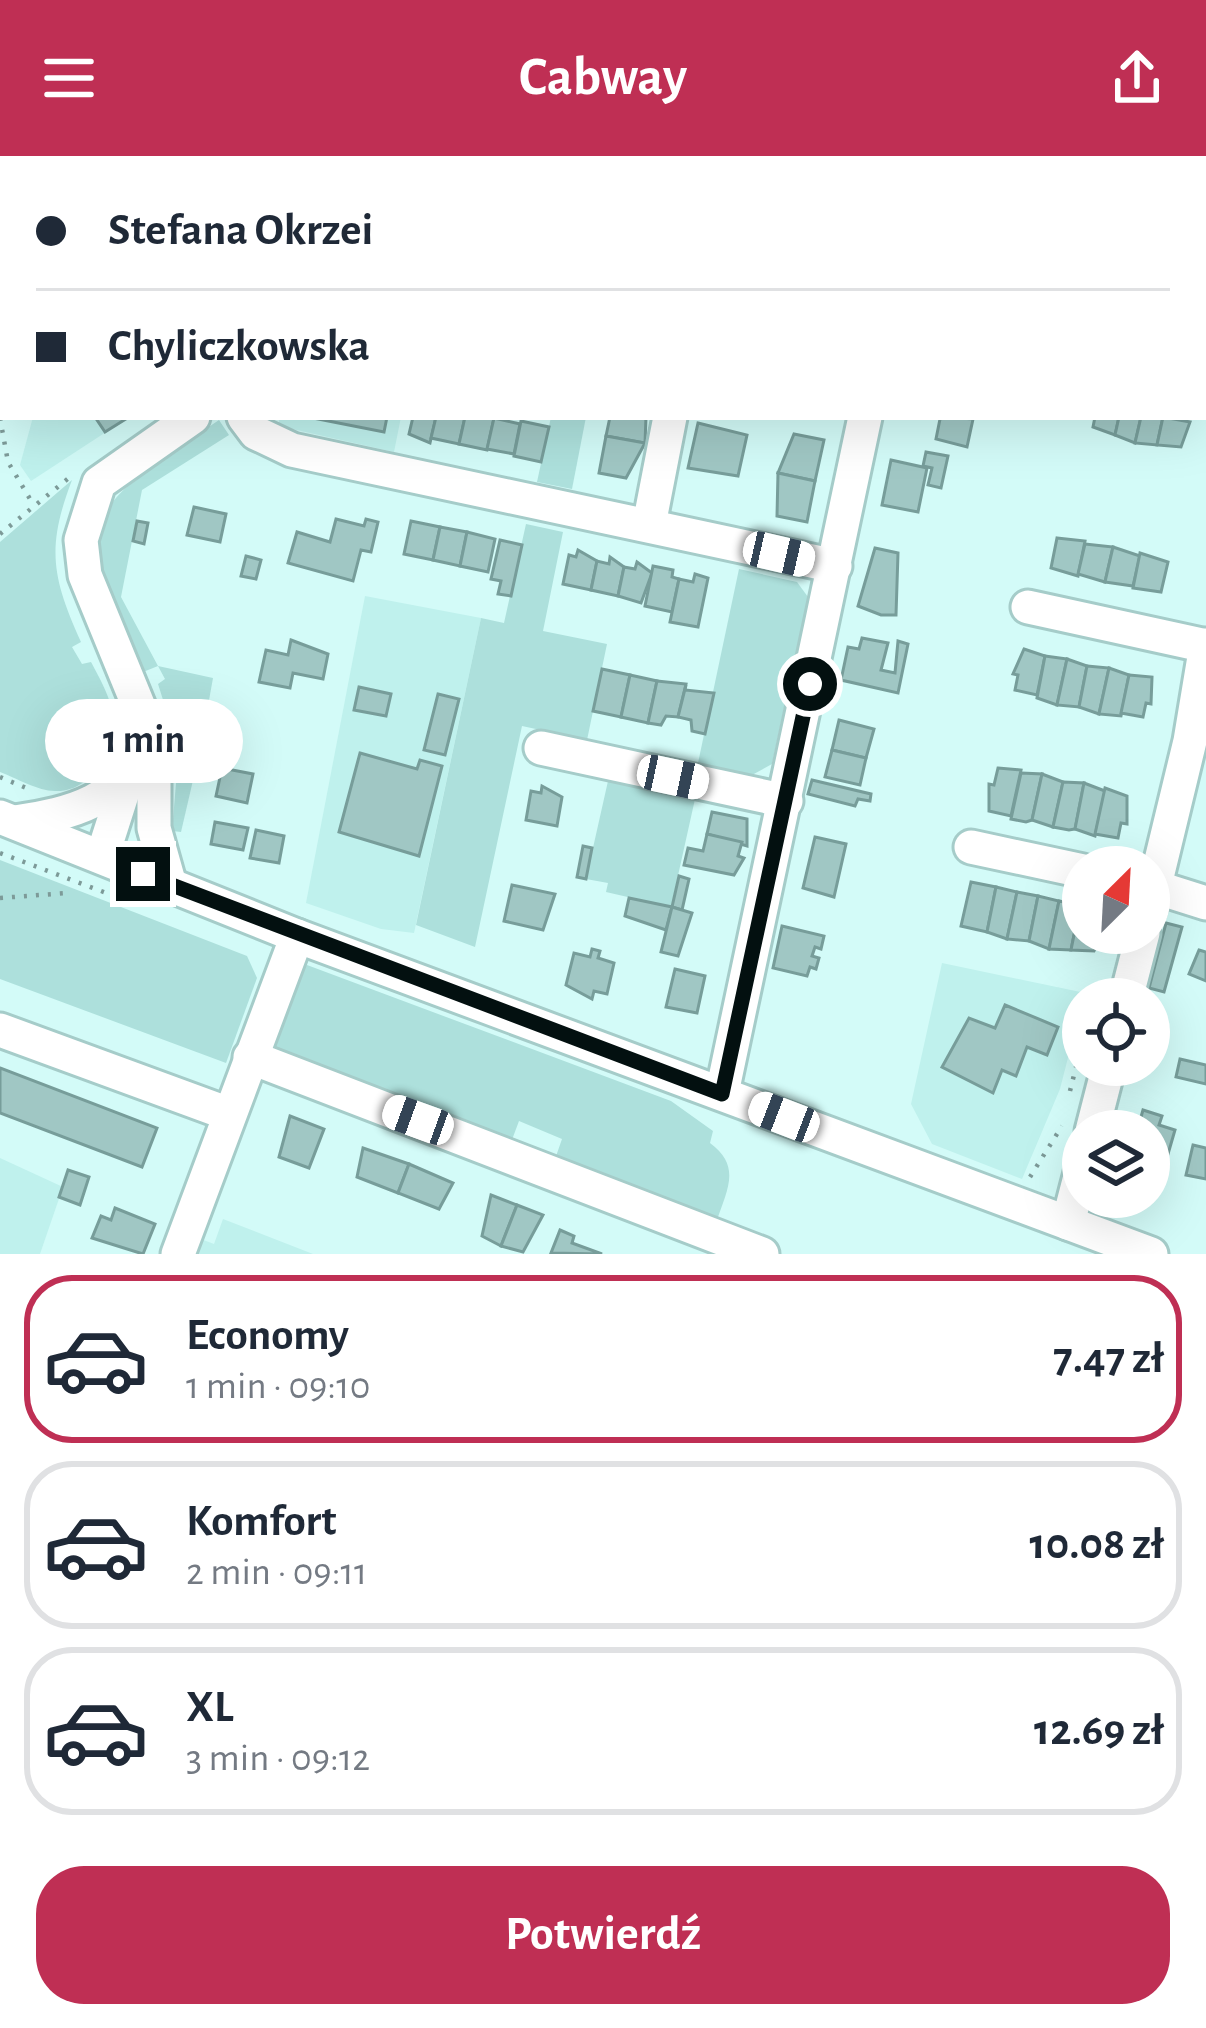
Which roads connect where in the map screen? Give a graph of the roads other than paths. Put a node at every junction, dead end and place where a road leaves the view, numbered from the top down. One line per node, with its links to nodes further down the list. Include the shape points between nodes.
1 (189, 420): 11 (street, via 99,483 81,541 85,575 139,707)
2 (246, 420): 5 (street, via 292,450)
3 (669, 420): 5 (street)
4 (864, 420): 6 (street)
5 (649, 525): 6 (street)
6 (835, 566): 13 (street)
7 (1028, 607): 8 (street)
8 (1206, 646): 9 (street)
9 (1198, 742): 15 (street)
10 (541, 748): 13 (street)
11 (137, 757): 12 (street, via 154,767); 14 (street, via 100,800 76,812); 17 (street)
12 (153, 799): 17 (street, via 138,840); 19 (street, via 158,855)
13 (786, 801): 25 (street)
14 (7, 820): 17 (street)
15 (1166, 846)
16 (971, 847): 18 (street)
17 (109, 860): 19 (street)
18 (1062, 866)
19 (170, 884): 22 (street)
20 (1170, 897): 21 (street)
21 (1206, 903)
22 (297, 936): 24 (street); 25 (street)
23 (0, 1030): 26 (street)
24 (250, 1057): 26 (street); 29 (street)
25 (722, 1094): 28 (street)
26 (229, 1114): 30 (street)
27 (1069, 1218): 28 (street)
28 (1068, 1223): 31 (street)
29 (762, 1253)
30 (178, 1254)
31 (1151, 1254)

